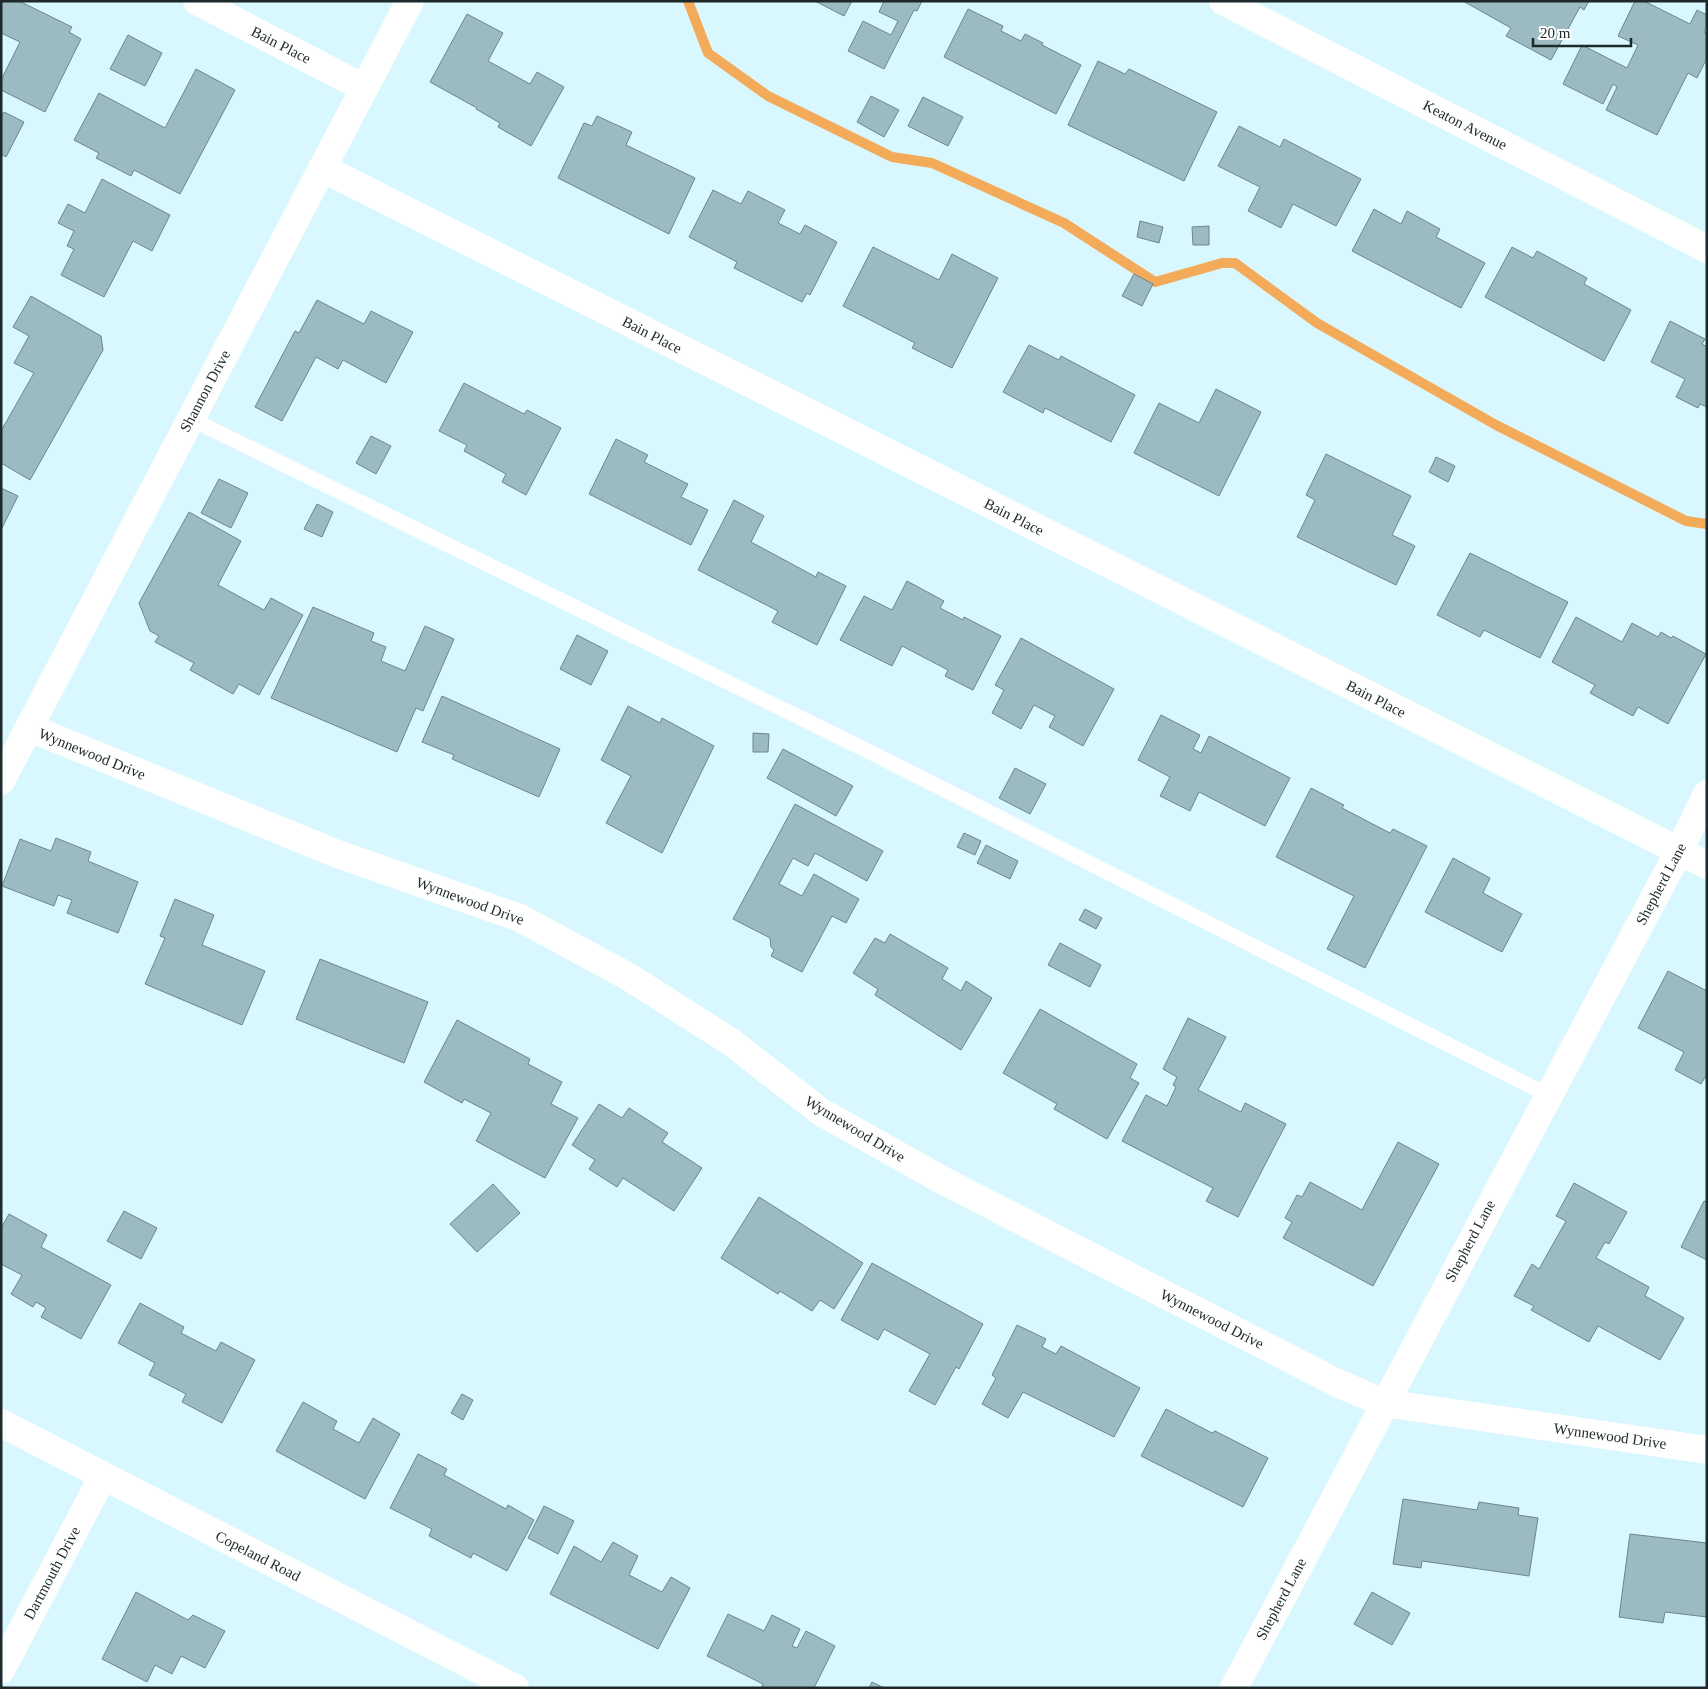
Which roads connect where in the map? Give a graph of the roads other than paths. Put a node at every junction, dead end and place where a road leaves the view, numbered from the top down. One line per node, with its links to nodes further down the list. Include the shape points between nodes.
1 (197, 1): 4 (street, Bain Place)
2 (410, 1): 4 (street, Shannon Drive)
3 (1223, 1): 6 (street, Keaton Avenue)
4 (364, 88): 5 (street, Shannon Drive)
5 (322, 168): 7 (street, Shannon Drive); 11 (street, Bain Place)
6 (1707, 249)
7 (191, 419): 8 (street, Shannon Drive); 13 (lane, via 868,751)
8 (30, 728): 9 (street, Shannon Drive); 14 (street, Wynnewood Drive, via 335,853 520,918 629,977 731,1042 821,1112 942,1180 1337,1383)
9 (1, 782)
10 (1707, 794): 11 (street, Shepherd Lane)
11 (1679, 851): 12 (street, Bain Place); 13 (street, Shepherd Lane)
12 (1707, 865)
13 (1548, 1096): 14 (street, Shepherd Lane)
14 (1384, 1403): 16 (street, Wynnewood Drive); 20 (street, Shepherd Lane)
15 (1, 1423): 17 (street, Copeland Road)
16 (1707, 1450)
17 (103, 1476): 18 (street, Dartmouth Drive); 19 (street, Copeland Road)
18 (1, 1670)
19 (515, 1688)
20 (1234, 1688)

